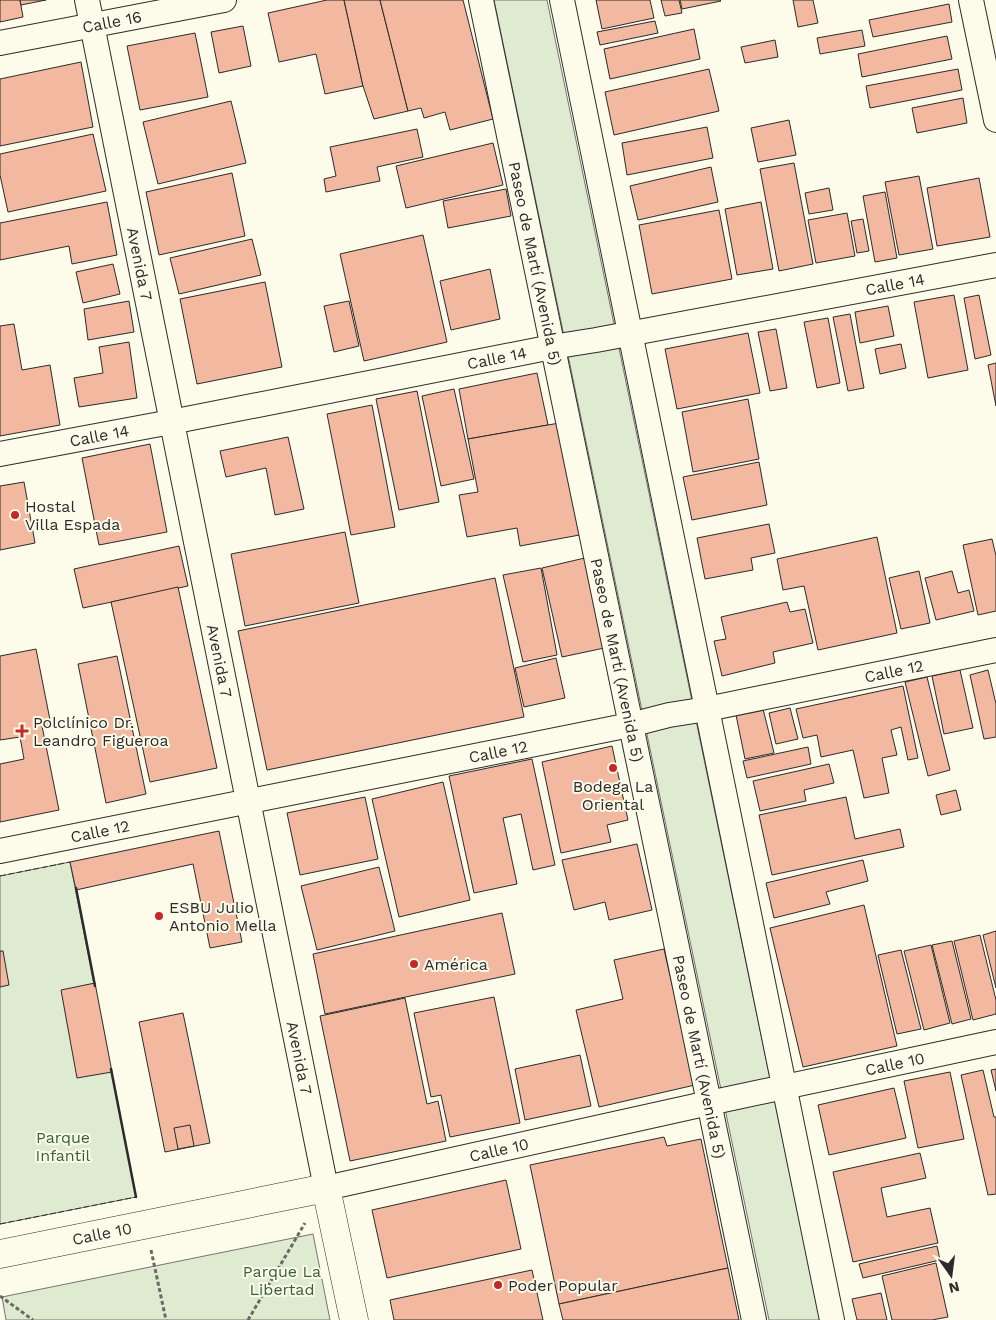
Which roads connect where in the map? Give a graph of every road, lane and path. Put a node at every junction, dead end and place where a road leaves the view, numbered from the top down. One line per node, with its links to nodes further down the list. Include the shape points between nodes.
1 (87, 0): 6 (street, Avenida 7)
2 (224, 0): 6 (street, Calle 16)
3 (480, 0): 11 (street, Paseo de Martí (Avenida 5))
4 (562, 0): 10 (street)
5 (971, 0): 8 (street)
6 (92, 26): 7 (street, Calle 16); 12 (street, Avenida 7)
7 (0, 43)
8 (996, 120)
9 (996, 265): 10 (street, Calle 14)
10 (630, 334): 11 (street, Calle 14); 15 (street)
11 (552, 347): 12 (street, Calle 14); 16 (street, Paseo de Martí (Avenida 5))
12 (171, 422): 13 (street, Calle 14); 17 (street, Avenida 7)
13 (0, 454)
14 (996, 650): 15 (street, Calle 12)
15 (707, 709): 16 (street, Calle 12); 20 (street)
16 (630, 725): 17 (street, Calle 12); 21 (street, Paseo de Martí (Avenida 5))
17 (248, 802): 18 (street, Calle 12); 22 (street, Avenida 7)
18 (0, 852)
19 (996, 1042): 20 (street, Calle 10)
20 (784, 1087): 21 (street, Calle 10); 31 (street)
21 (709, 1103): 22 (street, Calle 10); 30 (street, Paseo de Martí (Avenida 5))
22 (326, 1188): 23 (street, Calle 10); 28 (path); 29 (street, Avenida 7)
23 (145, 1225): 24 (street, Calle 10); 27 (path)
24 (0, 1254)
25 (0, 1296): 26 (path)
26 (32, 1320)
27 (166, 1320)
28 (248, 1320)
29 (354, 1320)
30 (754, 1320)
31 (832, 1320)

